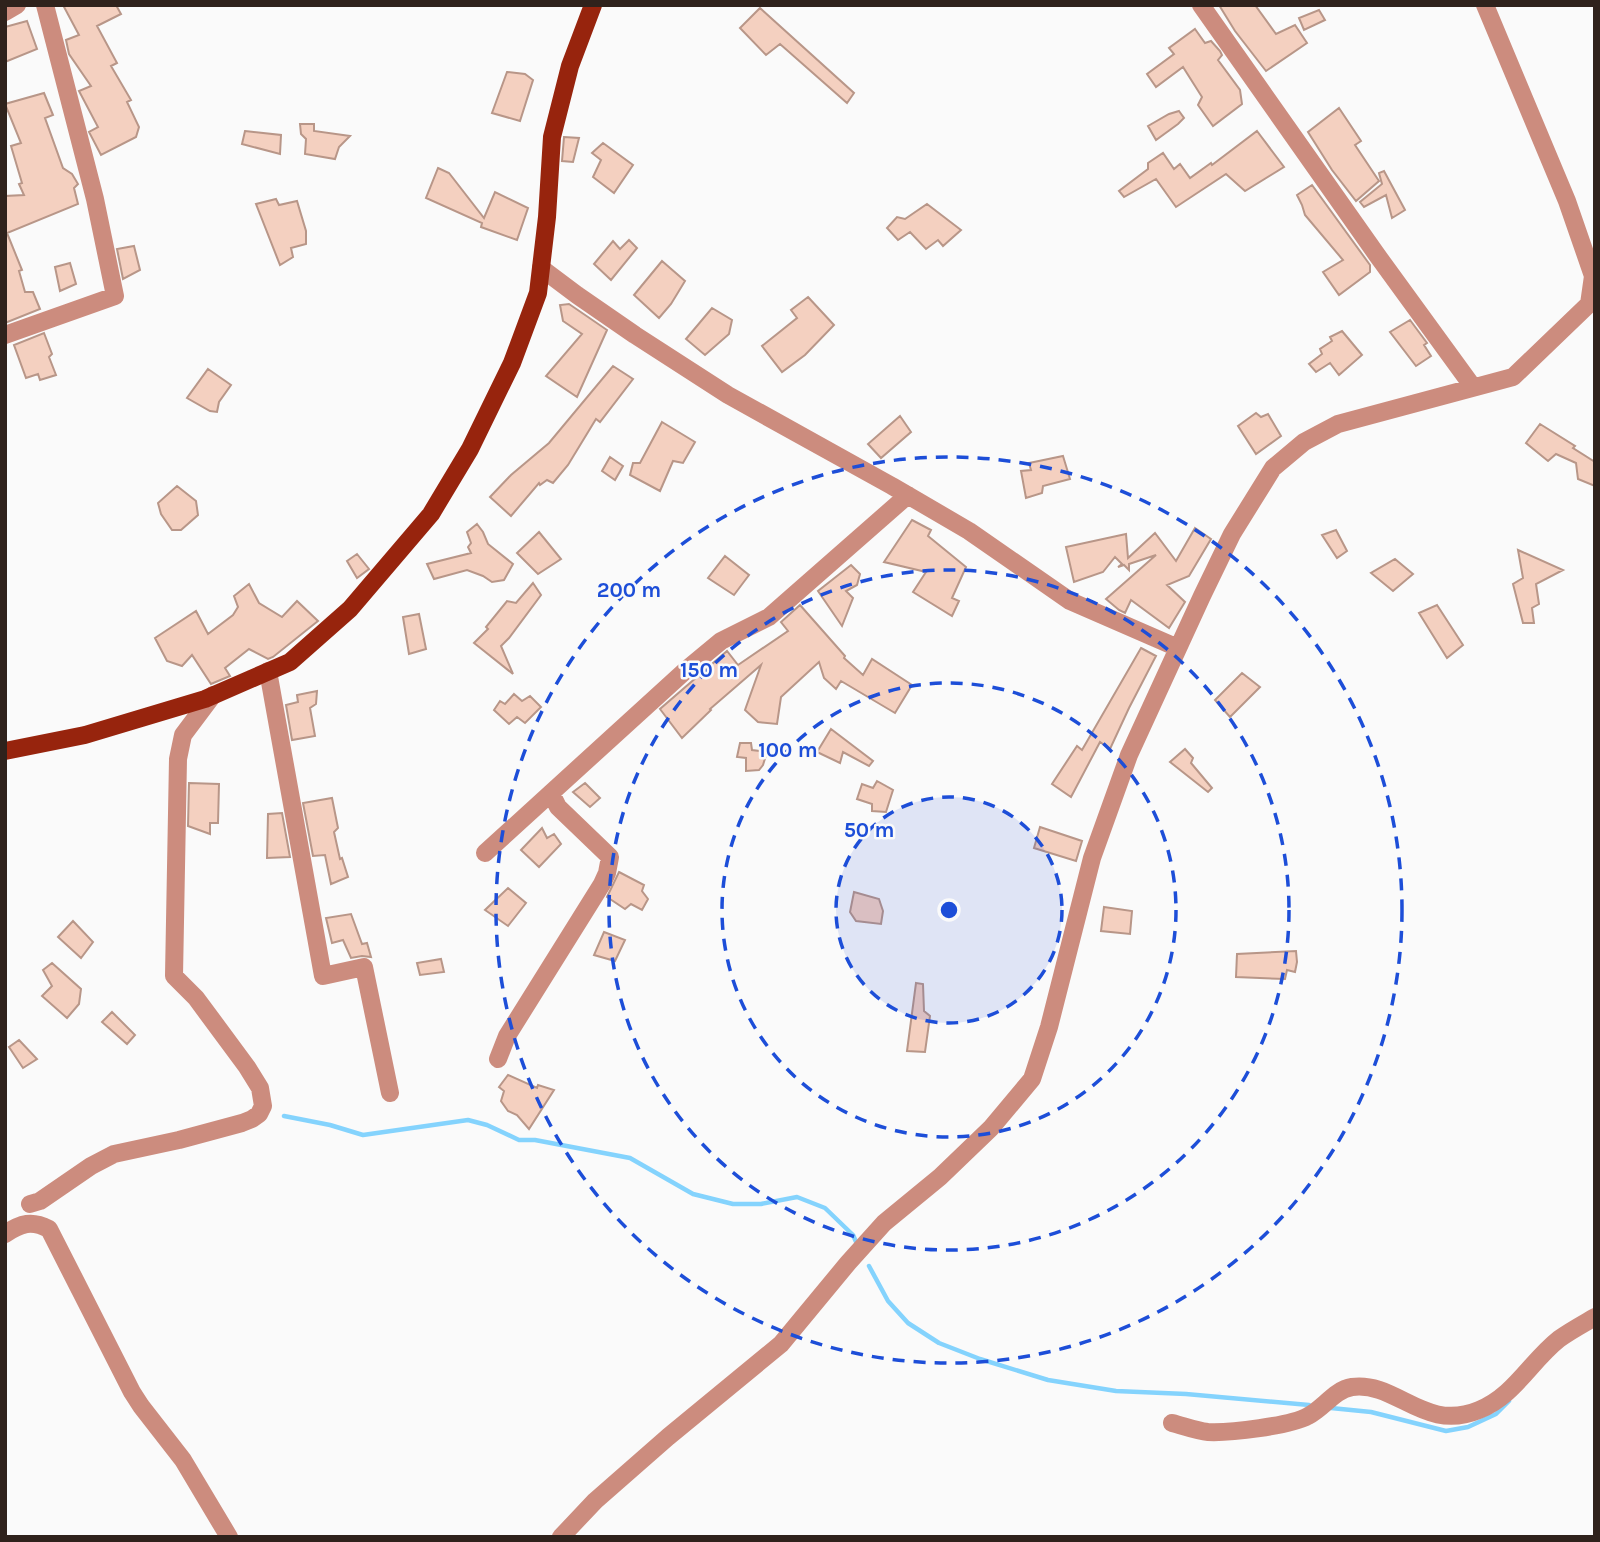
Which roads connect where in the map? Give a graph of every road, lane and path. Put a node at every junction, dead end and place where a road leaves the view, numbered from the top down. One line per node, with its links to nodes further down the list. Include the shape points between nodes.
1 (17, 5): 6 (street)
2 (45, 5): 8 (street, via 115,296)
3 (593, 5): 7 (main road, via 570,66 552,137)
4 (1201, 5): 9 (street)
5 (1485, 5): 9 (street, via 1567,201 1593,276 1589,304 1513,377)
6 (5, 12)
7 (541, 268): 10 (street, via 728,396); 12 (main road, via 538,293 512,363 470,449 431,514 350,608 290,662)
8 (5, 335)
9 (1473, 387): 11 (street, via 1338,424 1304,442 1273,468 1233,534)
10 (908, 495): 11 (street, via 1070,601); 15 (street, via 769,617 722,641 695,663)
11 (1178, 648): 23 (street, via 1129,755 1092,858 1032,1079 991,1128 884,1223 781,1344 624,1475)
12 (268, 671): 13 (main road); 18 (street, via 323,976 364,967)
13 (213, 695): 14 (main road, via 85,735); 19 (street, via 183,735 178,758 174,976 247,1067 260,1088 263,1106 259,1114 242,1123 114,1154)
14 (5, 751)
15 (551, 793): 16 (street); 17 (street, via 558,807 610,857 609,865 602,884 514,1023)
16 (485, 853)
17 (498, 1059)
18 (390, 1093)
19 (30, 1204)
20 (5, 1234): 24 (street, via 29,1223 50,1229 132,1392 183,1460)
21 (1595, 1317): 22 (street, via 1558,1340 1506,1394 1471,1413 1450,1417 1415,1408 1382,1391 1350,1387 1307,1417 1290,1422 1206,1432)
22 (1172, 1423)
23 (568, 1534)
24 (229, 1537)

